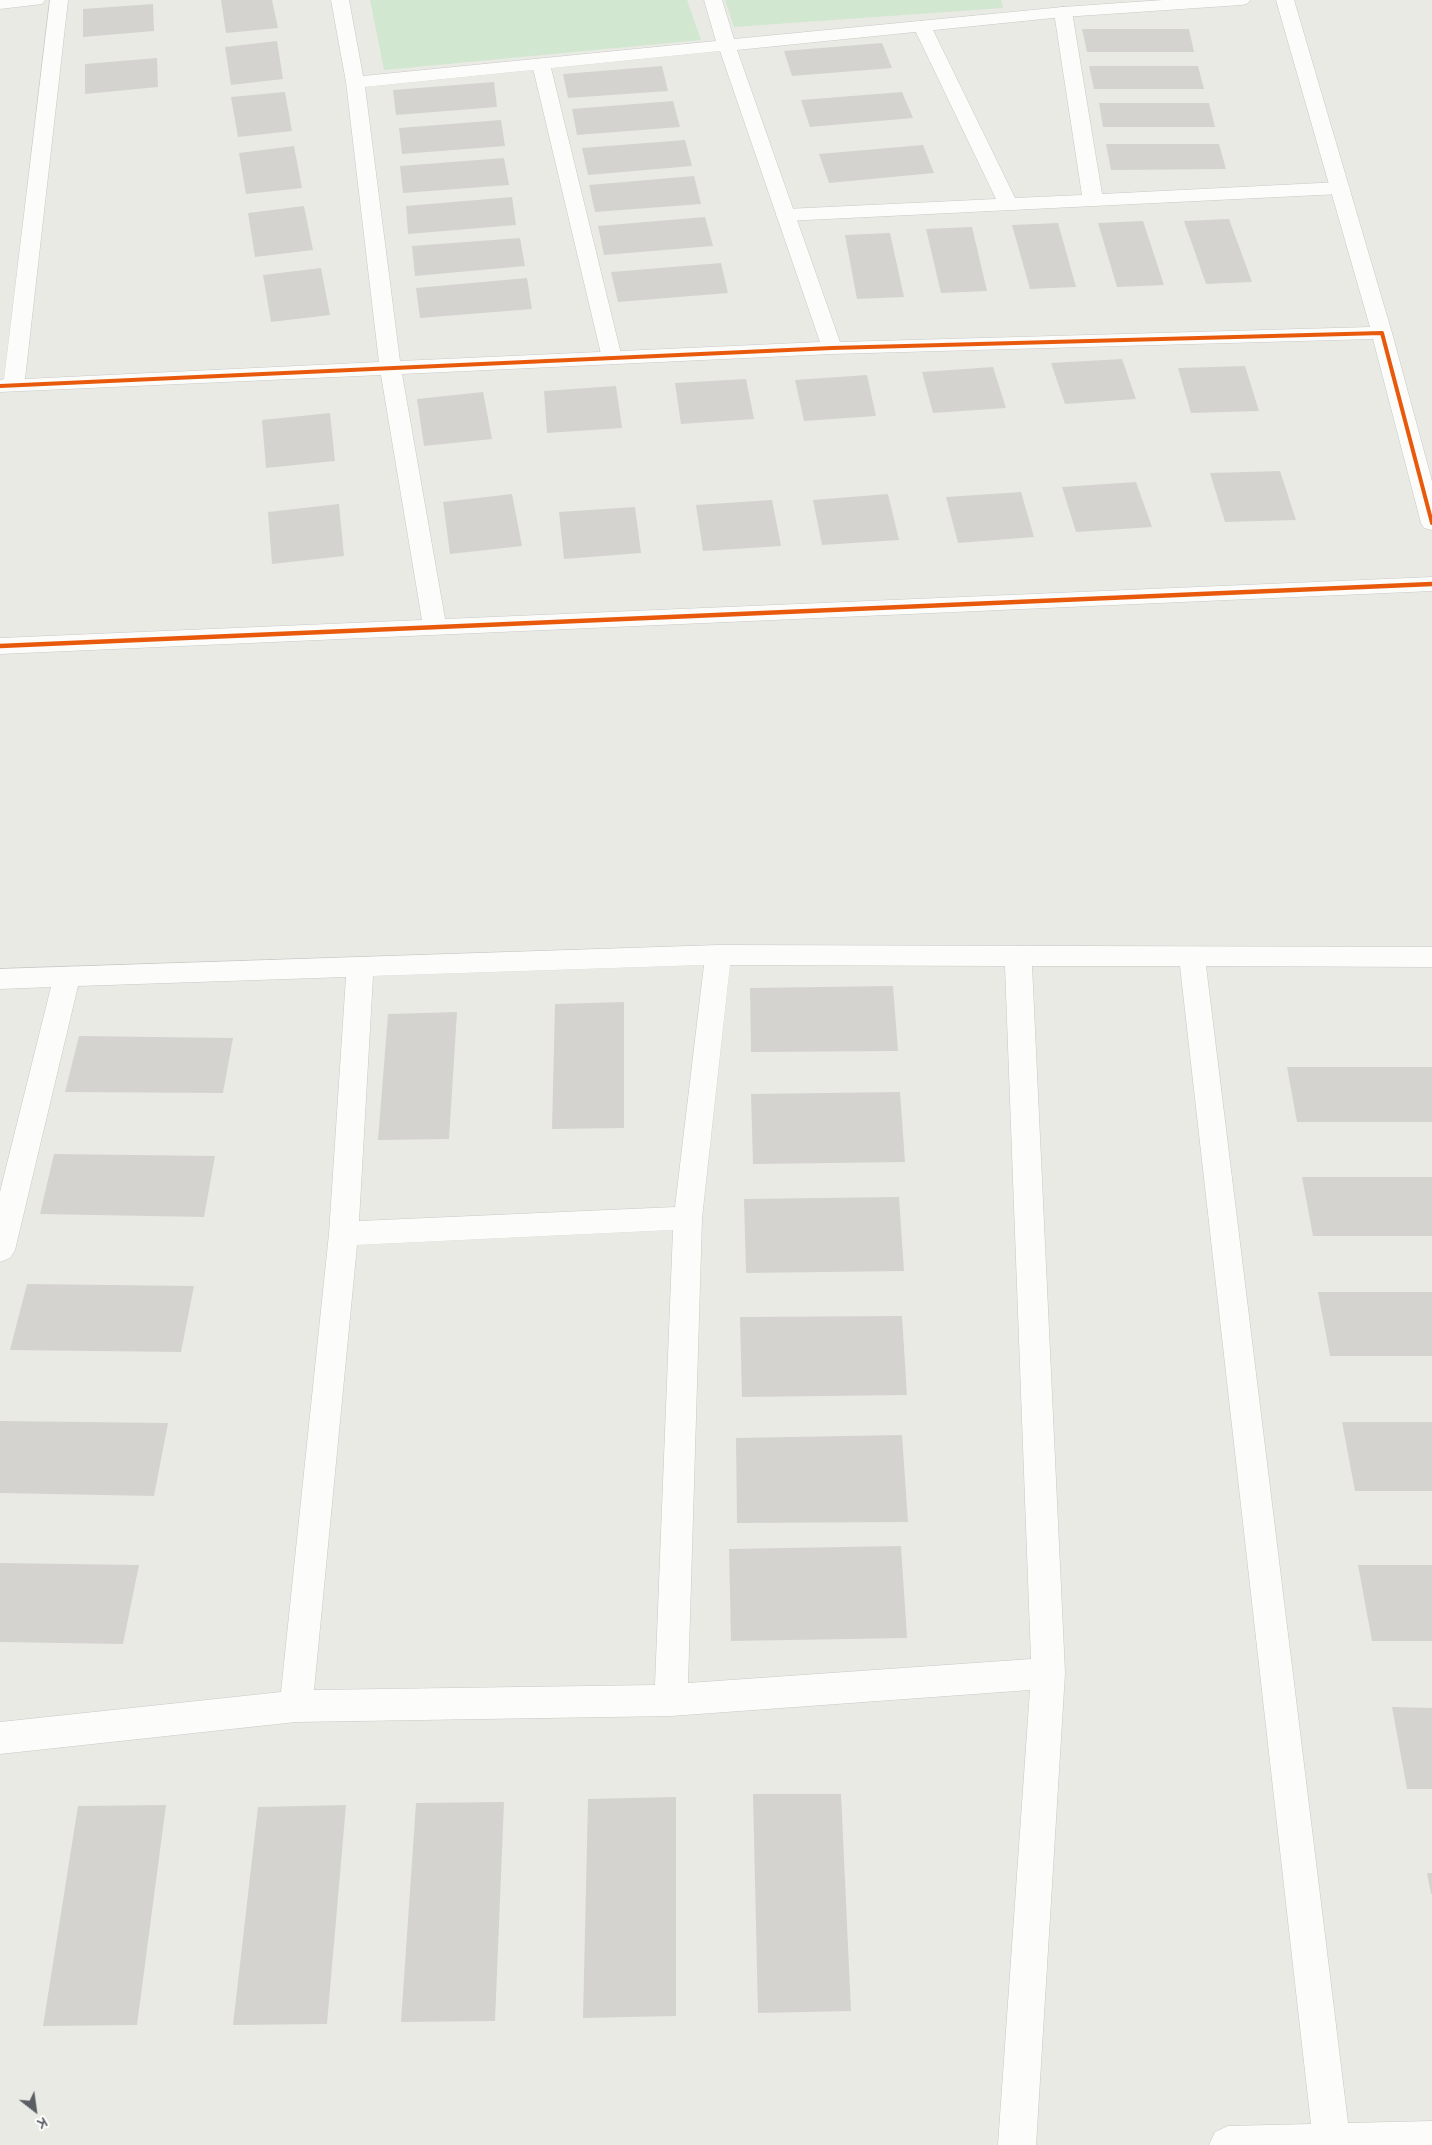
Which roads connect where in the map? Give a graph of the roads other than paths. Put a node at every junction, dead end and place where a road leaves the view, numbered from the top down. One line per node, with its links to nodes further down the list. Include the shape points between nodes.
1 (36, 0): 7 (street)
2 (60, 0): 21 (street)
3 (340, 0): 12 (street)
4 (713, 0): 10 (street)
5 (1241, 0): 8 (street)
6 (1285, 0): 13 (street)
7 (0, 4)
8 (1062, 6): 9 (street); 14 (street)
9 (922, 26): 10 (street); 15 (street)
10 (727, 46): 11 (street); 16 (street)
11 (541, 64): 12 (street); 19 (street)
12 (356, 82): 20 (street)
13 (1340, 188): 14 (street); 17 (street)
14 (1094, 200): 15 (street)
15 (1008, 204): 16 (street)
16 (786, 215): 18 (street)
17 (1382, 332): 18 (street); 22 (street)
18 (832, 348): 19 (street)
19 (612, 358): 20 (street)
20 (390, 368): 21 (street); 24 (street)
21 (7, 385)
22 (1432, 523)
23 (1432, 584): 24 (street)
24 (435, 626): 25 (street)
25 (0, 646)
26 (718, 955): 28 (street); 30 (street); 33 (street)
27 (1192, 956): 28 (street); 29 (street); 41 (street)
28 (1018, 957): 36 (street)
29 (1432, 958)
30 (360, 966): 31 (street); 34 (street)
31 (67, 976): 32 (street); 35 (street)
32 (0, 978)
33 (688, 1218): 34 (street); 37 (street)
34 (344, 1234): 38 (street)
35 (0, 1250)
36 (1048, 1673): 37 (street); 42 (street)
37 (671, 1700): 38 (street)
38 (296, 1706): 39 (street)
39 (0, 1738)
40 (1432, 2140): 41 (street)
41 (1332, 2142): 43 (street)
42 (1017, 2145)
43 (1228, 2145)

